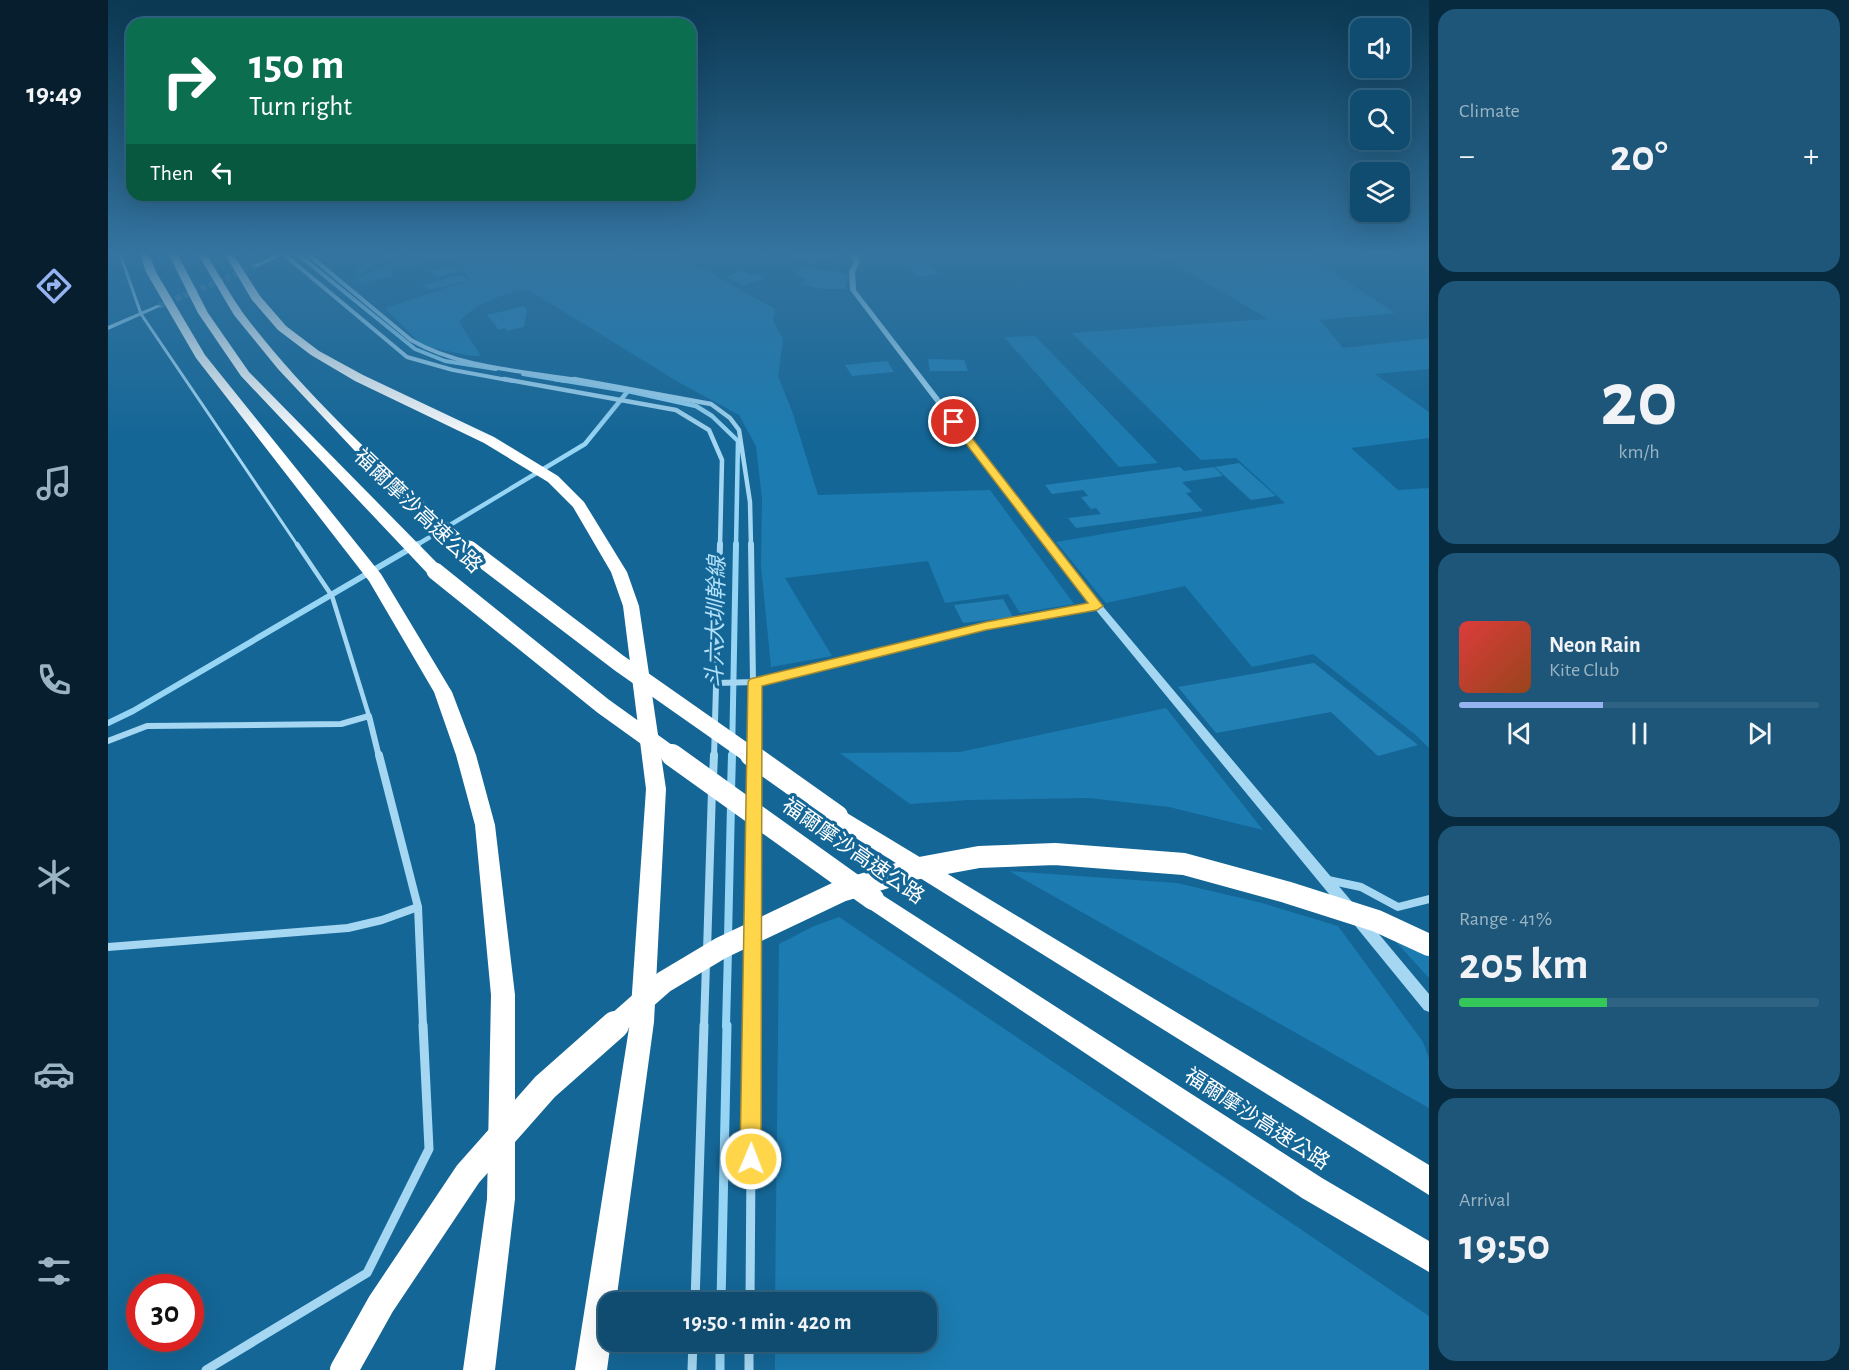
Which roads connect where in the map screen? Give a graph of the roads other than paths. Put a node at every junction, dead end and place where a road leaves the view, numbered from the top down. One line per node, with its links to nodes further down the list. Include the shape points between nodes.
1 (139, 315): 10 (street)
2 (142, 315): 14 (lane, via 332,596)
3 (176, 315): 30 (highway, via 200,356 370,572 443,692 466,755 485,825 503,995 501,1187)
4 (204, 315): 23 (highway, 福爾摩沙高速公路, bridge, via 245,374 435,571 603,706 873,898 1302,1182)
5 (240, 315): 22 (highway, 福爾摩沙高速公路, bridge, via 282,367 390,480 469,549 619,663 837,816)
6 (271, 315): 31 (highway, via 315,353 541,471 579,505 619,572 631,606 656,789 642,1022)
7 (358, 315): 13 (street, via 407,357 453,370 676,410 709,430 722,460)
8 (381, 315): 12 (street, via 430,351 471,362 711,404 730,418 739,430 750,502)
9 (872, 315): 11 (street)
10 (108, 328)
11 (1097, 606): 12 (street, via 986,626); 16 (street)
12 (755, 682): 13 (street); 25 (street)
13 (716, 683): 24 (street)
14 (369, 716): 15 (street, via 340,724 147,726); 18 (street)
15 (108, 741)
16 (1325, 880): 17 (street, via 1361,887 1398,907); 21 (street)
17 (1429, 899)
18 (418, 907): 20 (street, via 348,928); 28 (street, via 429,1149 367,1273)
19 (1429, 945): 29 (highway, bridge, via 1377,921 1184,864 1055,854 979,857 841,891 721,948 664,982 545,1087 468,1173 381,1304)
20 (108, 947)
21 (1429, 1005)
22 (1429, 1181)
23 (1429, 1257)
24 (694, 1292)
25 (750, 1292)
26 (693, 1352): 32 (street)
27 (750, 1352): 33 (street)
28 (206, 1370)
29 (344, 1370)
30 (479, 1370)
31 (591, 1370)
32 (692, 1370)
33 (749, 1370)

